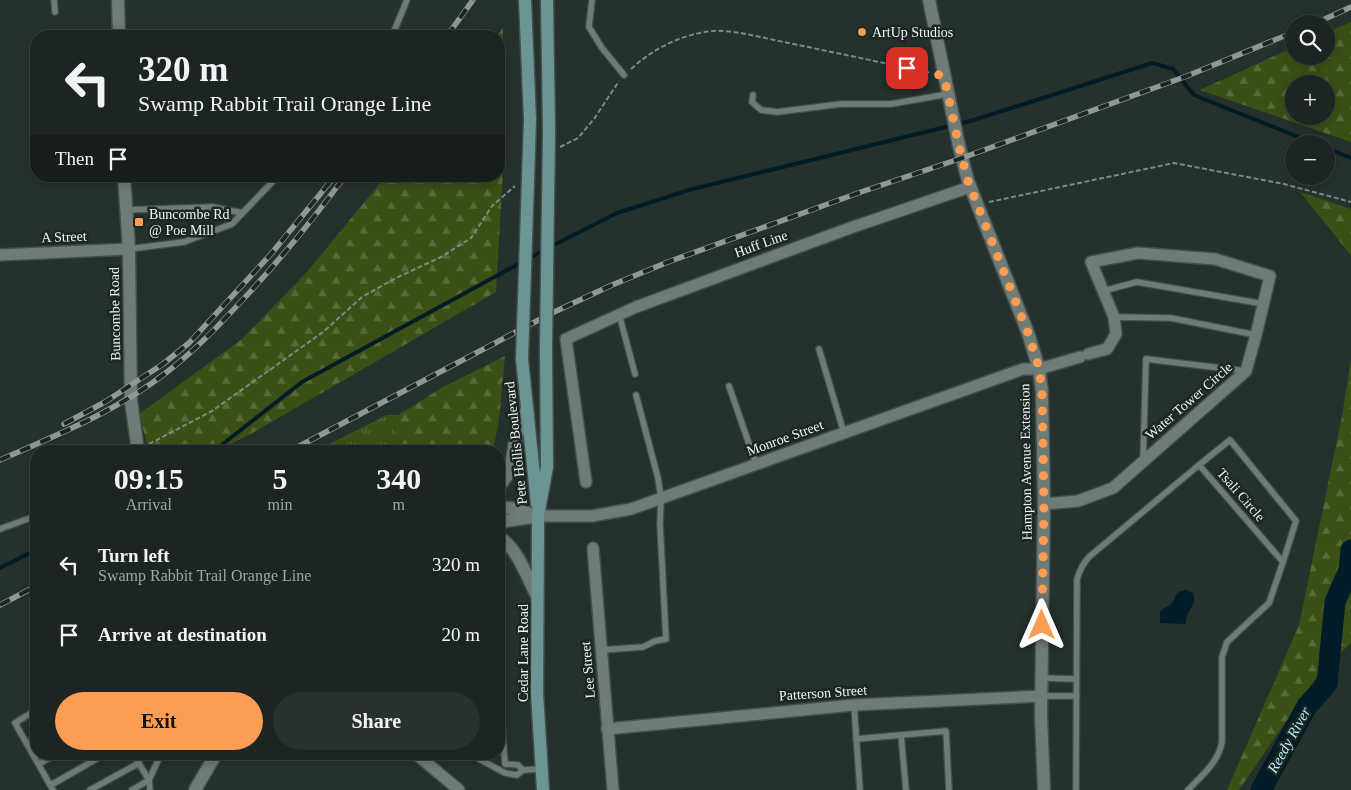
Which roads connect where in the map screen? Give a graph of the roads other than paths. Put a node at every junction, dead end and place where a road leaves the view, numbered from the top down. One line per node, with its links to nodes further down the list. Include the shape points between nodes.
1 (54, 0): 8 (lane)
2 (118, 0): 9 (street)
3 (407, 0): 10 (lane)
4 (525, 0): 32 (main road, Pete Hollis Boulevard, bridge, via 530,120 522,360)
5 (547, 0): 43 (main road, Pete Hollis Boulevard, bridge, via 547,467)
6 (592, 0): 11 (lane, via 589,27)
7 (929, 0): 12 (street, Hampton Avenue Extension)
8 (55, 12)
9 (119, 30)
10 (394, 30)
11 (624, 75)
12 (948, 94): 13 (lane, via 890,104 841,104 777,112 761,110 752,102); 16 (street, Hampton Avenue Extension)
13 (753, 95)
14 (124, 182): 17 (street, Buncombe Road)
15 (272, 182): 18 (lane)
16 (970, 187): 23 (street, Huff Line, via 841,231); 27 (street, Hampton Avenue Extension)
17 (125, 210): 18 (lane, via 213,207); 19 (street, Buncombe Road)
18 (242, 213): 19 (lane, via 232,224 184,242)
19 (129, 249): 20 (street, A Street); 34 (street, Buncombe Road, via 131,401)
20 (0, 255)
21 (1104, 291): 22 (lane, via 1137,282); 22 (street, Water Tower Circle, via 1091,262 1138,252 1215,259 1270,276); 24 (street, Water Tower Circle)
22 (1264, 304): 25 (street, Water Tower Circle)
23 (619, 314): 29 (lane); 39 (street, Huff Line, via 566,339)
24 (1114, 317): 25 (lane, via 1171,318); 27 (street, Water Tower Circle, via 1116,334 1107,349)
25 (1256, 335): 28 (street, Water Tower Circle)
26 (819, 348): 33 (lane)
27 (1039, 368): 33 (street, Monroe Street, via 1022,368); 41 (street, Hampton Avenue Extension)
28 (1246, 371): 35 (street, Water Tower Circle); 35 (lane, via 1146,359)
29 (635, 374)
30 (729, 386): 36 (lane)
31 (636, 395): 40 (lane)
32 (527, 408): 38 (street); 43 (main road, Pete Hollis Boulevard)
33 (844, 433): 36 (street, Monroe Street)
34 (137, 445)
35 (1143, 462): 41 (street, Water Tower Circle, via 1113,488 1078,501)
36 (756, 464): 40 (street, Monroe Street)
37 (1199, 465): 49 (lane, Tsali Circle); 49 (lane, via 1230,440 1296,521); 53 (lane, Tsali Circle, via 1084,562 1077,579)
38 (505, 479)
39 (586, 482)
40 (661, 498): 43 (street, Monroe Street, via 631,509 592,516); 51 (lane, via 666,640 654,641 643,647)
41 (1044, 504): 52 (street, Hampton Avenue Extension)
42 (505, 508): 43 (street)
43 (538, 516): 45 (street); 50 (main road, Cedar Lane Road)
44 (30, 518): 46 (lane)
45 (505, 521)
46 (0, 529)
47 (505, 541): 50 (street)
48 (593, 548): 51 (street, Lee Street)
49 (1283, 562): 92 (lane, via 1269,603 1233,635 1224,649 1220,753)
50 (538, 596): 76 (main road, Cedar Lane Road, via 537,693)
51 (601, 650): 58 (street, Lee Street)
52 (1042, 678): 53 (lane); 54 (street, Hampton Avenue Extension)
53 (1076, 679): 55 (lane, Tsali Circle)
54 (1042, 696): 55 (lane); 56 (street, Patterson Street); 90 (street, Hampton Avenue Extension)
55 (1076, 696): 91 (lane, Tsali Circle)
56 (854, 705): 58 (street, Patterson Street); 60 (lane)
57 (30, 714): 62 (lane, via 15,723)
58 (608, 729): 86 (street, Lee Street)
59 (902, 735): 60 (lane); 88 (lane); 89 (lane, via 946,731)
60 (856, 739): 87 (lane)
61 (30, 742): 62 (lane)
62 (27, 744): 63 (lane)
63 (30, 749)
64 (36, 760): 75 (lane)
65 (45, 760): 75 (lane)
66 (96, 760): 79 (lane)
67 (136, 760): 74 (lane)
68 (158, 760): 78 (lane)
69 (212, 760): 83 (street)
70 (423, 760): 84 (street)
71 (480, 760): 73 (lane)
72 (505, 760): 77 (lane, via 505,764 518,765)
73 (484, 762): 77 (lane, via 505,773 516,774)
74 (138, 763): 78 (lane); 80 (lane)
75 (38, 764): 79 (lane)
76 (542, 769): 77 (lane); 85 (main road, Cedar Lane Road)
77 (523, 770)
78 (149, 780): 81 (lane); 82 (lane)
79 (52, 788)
80 (90, 790)
81 (132, 790)
82 (150, 790)
83 (195, 790)
84 (459, 790)
85 (543, 790)
86 (612, 790)
87 (860, 790)
88 (906, 790)
89 (950, 790)
90 (1044, 790)
91 (1076, 790)
92 (1188, 790)

